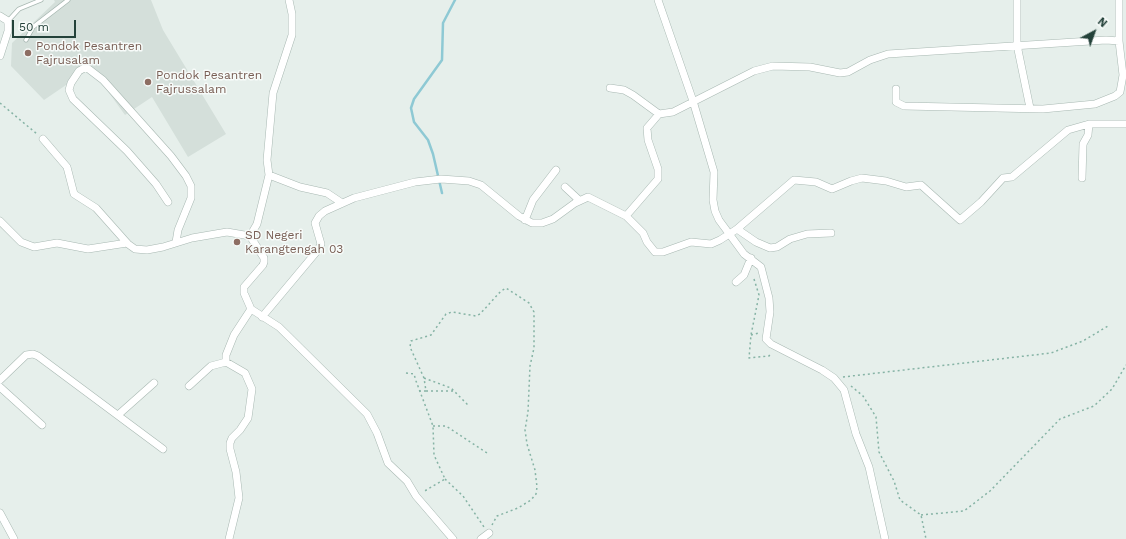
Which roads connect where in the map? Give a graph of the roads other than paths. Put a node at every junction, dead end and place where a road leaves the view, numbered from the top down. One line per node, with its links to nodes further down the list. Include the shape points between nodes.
1 (41, 0): 8 (lane, via 19,9)
2 (68, 0): 9 (lane, via 33,27)
3 (289, 0): 22 (street, via 292,35 273,93 267,160)
4 (658, 0): 15 (street)
5 (1017, 0): 11 (street)
6 (1118, 0): 10 (street)
7 (0, 16): 8 (street)
8 (8, 21): 12 (street, via 8,32)
9 (26, 40)
10 (1118, 41): 11 (street); 16 (street, via 1123,75 1120,92 1116,96 1095,104)
11 (1017, 45): 15 (street, via 888,54 848,72 840,73 810,67 773,66 754,71); 16 (street)
12 (0, 56)
13 (610, 88): 17 (street, via 624,90)
14 (896, 89): 16 (street, via 896,102 904,106)
15 (693, 101): 17 (street, via 673,112); 33 (street, via 714,172 715,211)
16 (1030, 108)
17 (659, 114): 28 (street, via 647,128 648,140 658,169 658,179)
18 (1088, 124): 19 (street); 23 (street, via 1088,134 1083,144); 31 (street, via 1068,130 1012,177 1003,178 960,220 921,185 906,188 886,181 862,178 851,180 832,190 816,182 794,180)
19 (1126, 124)
20 (43, 139): 36 (street, via 67,167 74,194 96,208)
21 (556, 170): 29 (street, via 533,200)
22 (269, 175): 27 (street, via 328,194); 34 (street, via 257,224)
23 (1082, 178)
24 (565, 186): 25 (street)
25 (579, 200): 28 (street, via 588,197); 29 (street, via 553,219 542,223)
26 (168, 202): 35 (street, via 127,151 73,99 69,90 79,71 86,67 103,80 186,176 191,186 191,198)
27 (342, 203): 29 (street, via 415,182 441,178 481,185); 40 (street, via 319,216 315,223 321,244 318,250)
28 (626, 216): 33 (street, via 643,233 655,252 663,252 691,242 712,244)
29 (525, 220)
30 (0, 221): 36 (street, via 21,242 34,247 58,243 88,248)
31 (737, 229): 32 (street, via 770,248 807,234); 33 (street)
32 (831, 233)
33 (730, 234): 37 (street, via 744,254)
34 (250, 236): 35 (street, via 227,232); 39 (street, via 264,262 244,287)
35 (176, 242): 36 (street, via 147,250 135,249)
36 (127, 243)
37 (751, 258): 38 (street, via 744,275); 55 (street, via 761,267 769,298 770,312 766,339 822,370 834,378 844,390 856,434 869,467)
38 (736, 282)
39 (251, 309): 40 (street); 41 (street, via 231,341)
40 (262, 317): 53 (street, via 278,327 367,414 377,432 388,463 407,481 416,496)
41 (226, 362): 44 (street, via 211,366); 52 (street, via 244,373 252,389 248,418 230,443 239,498)
42 (0, 380): 46 (street, via 26,355 33,354)
43 (154, 382): 46 (street)
44 (189, 386)
45 (0, 387): 47 (street)
46 (118, 415): 48 (street)
47 (42, 425)
48 (163, 449)
49 (0, 513): 51 (street)
50 (488, 533): 54 (street)
51 (14, 539)
52 (229, 539)
53 (454, 539)
54 (481, 539)
55 (885, 539)

